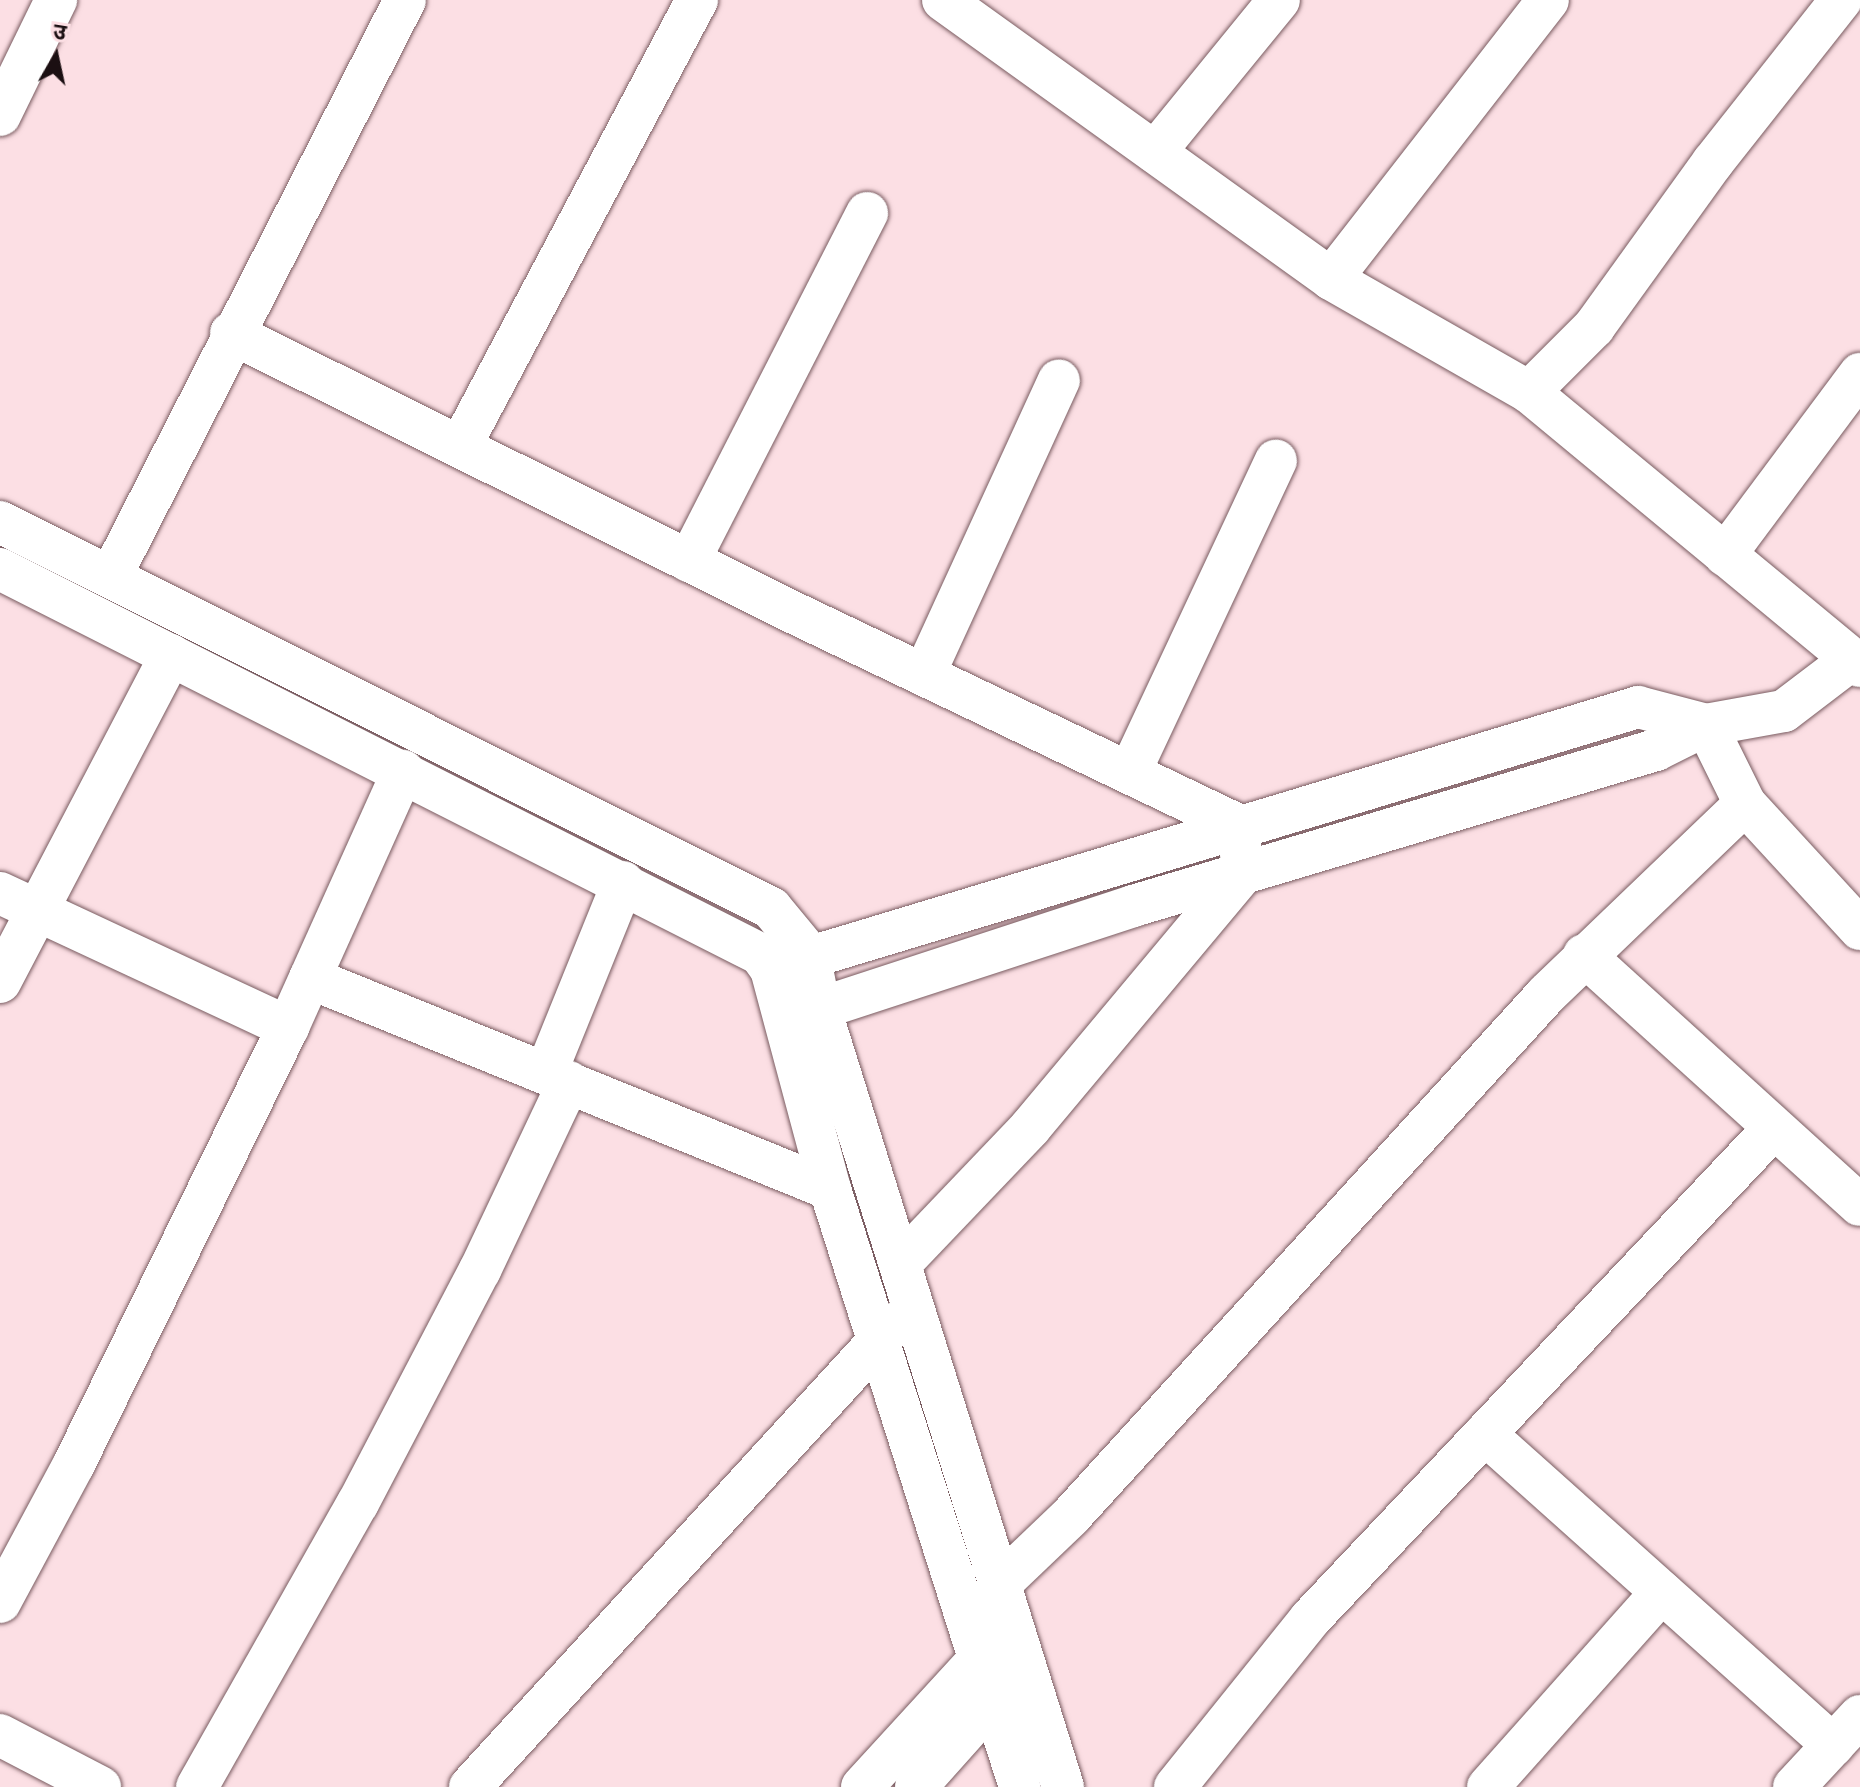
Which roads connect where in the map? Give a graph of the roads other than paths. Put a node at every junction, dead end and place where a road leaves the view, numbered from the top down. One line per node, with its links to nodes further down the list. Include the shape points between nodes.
1 (56, 0): 9 (street)
2 (405, 0): 13 (street, via 358,101)
3 (697, 0): 17 (street)
4 (943, 0): 8 (street)
5 (1279, 0): 10 (street)
6 (1548, 0): 12 (street)
7 (1841, 0): 16 (street, via 1713,162 1594,327)
8 (986, 12): 10 (street)
9 (0, 115)
10 (1155, 152): 12 (street)
11 (867, 213): 21 (street)
12 (1331, 279): 16 (street)
13 (231, 333): 17 (street); 23 (street)
14 (1860, 374): 20 (street)
15 (1059, 380): 26 (street)
16 (1529, 392): 20 (street)
17 (460, 447): 21 (street)
18 (1276, 461): 29 (street)
19 (0, 522): 23 (street)
20 (1725, 555): 25 (street)
21 (689, 561): 26 (street)
22 (0, 569): 24 (street)
23 (112, 574): 38 (street, via 771,908)
24 (171, 655): 28 (street); 35 (street)
25 (1855, 663): 27 (street, via 1784,711)
26 (924, 675): 29 (street)
27 (1706, 725): 30 (street); 31 (street, via 1638,707); 32 (street, via 1656,750)
28 (403, 771): 33 (street); 39 (street)
29 (1130, 772): 31 (street)
30 (1745, 804): 36 (street); 37 (street)
31 (1238, 825): 32 (street); 38 (street)
32 (1243, 873): 41 (street); 47 (street, via 1030,1128)
33 (623, 882): 38 (street, via 760,954); 43 (street)
34 (0, 893): 35 (street)
35 (37, 910): 40 (street); 42 (street)
36 (1860, 929)
37 (1584, 955): 44 (street); 53 (street, via 1070,1517)
38 (790, 962): 41 (street)
39 (310, 978): 42 (street); 43 (street)
40 (0, 982)
41 (803, 1014): 45 (street); 47 (street)
42 (288, 1027): 52 (street, via 74,1464)
43 (557, 1078): 45 (street); 60 (street, via 480,1270 365,1489)
44 (1773, 1129): 46 (street); 50 (street)
45 (830, 1189): 49 (street)
46 (1860, 1205)
47 (903, 1261): 48 (street)
48 (915, 1302): 49 (street); 53 (street)
49 (879, 1339): 54 (street); 61 (street)
50 (1485, 1434): 51 (street); 66 (street, via 1310,1619)
51 (1662, 1592): 57 (street); 67 (street)
52 (0, 1602)
53 (1006, 1604): 54 (street); 55 (street)
54 (979, 1659): 56 (street); 62 (street)
55 (1025, 1665): 56 (street); 65 (street)
56 (992, 1702): 63 (street); 64 (street)
57 (1847, 1730): 68 (street)
58 (0, 1735): 59 (street)
59 (100, 1787)
60 (197, 1787)
61 (470, 1787)
62 (862, 1787)
63 (916, 1787)
64 (1020, 1787)
65 (1063, 1787)
66 (1175, 1787)
67 (1488, 1787)
68 (1794, 1787)

